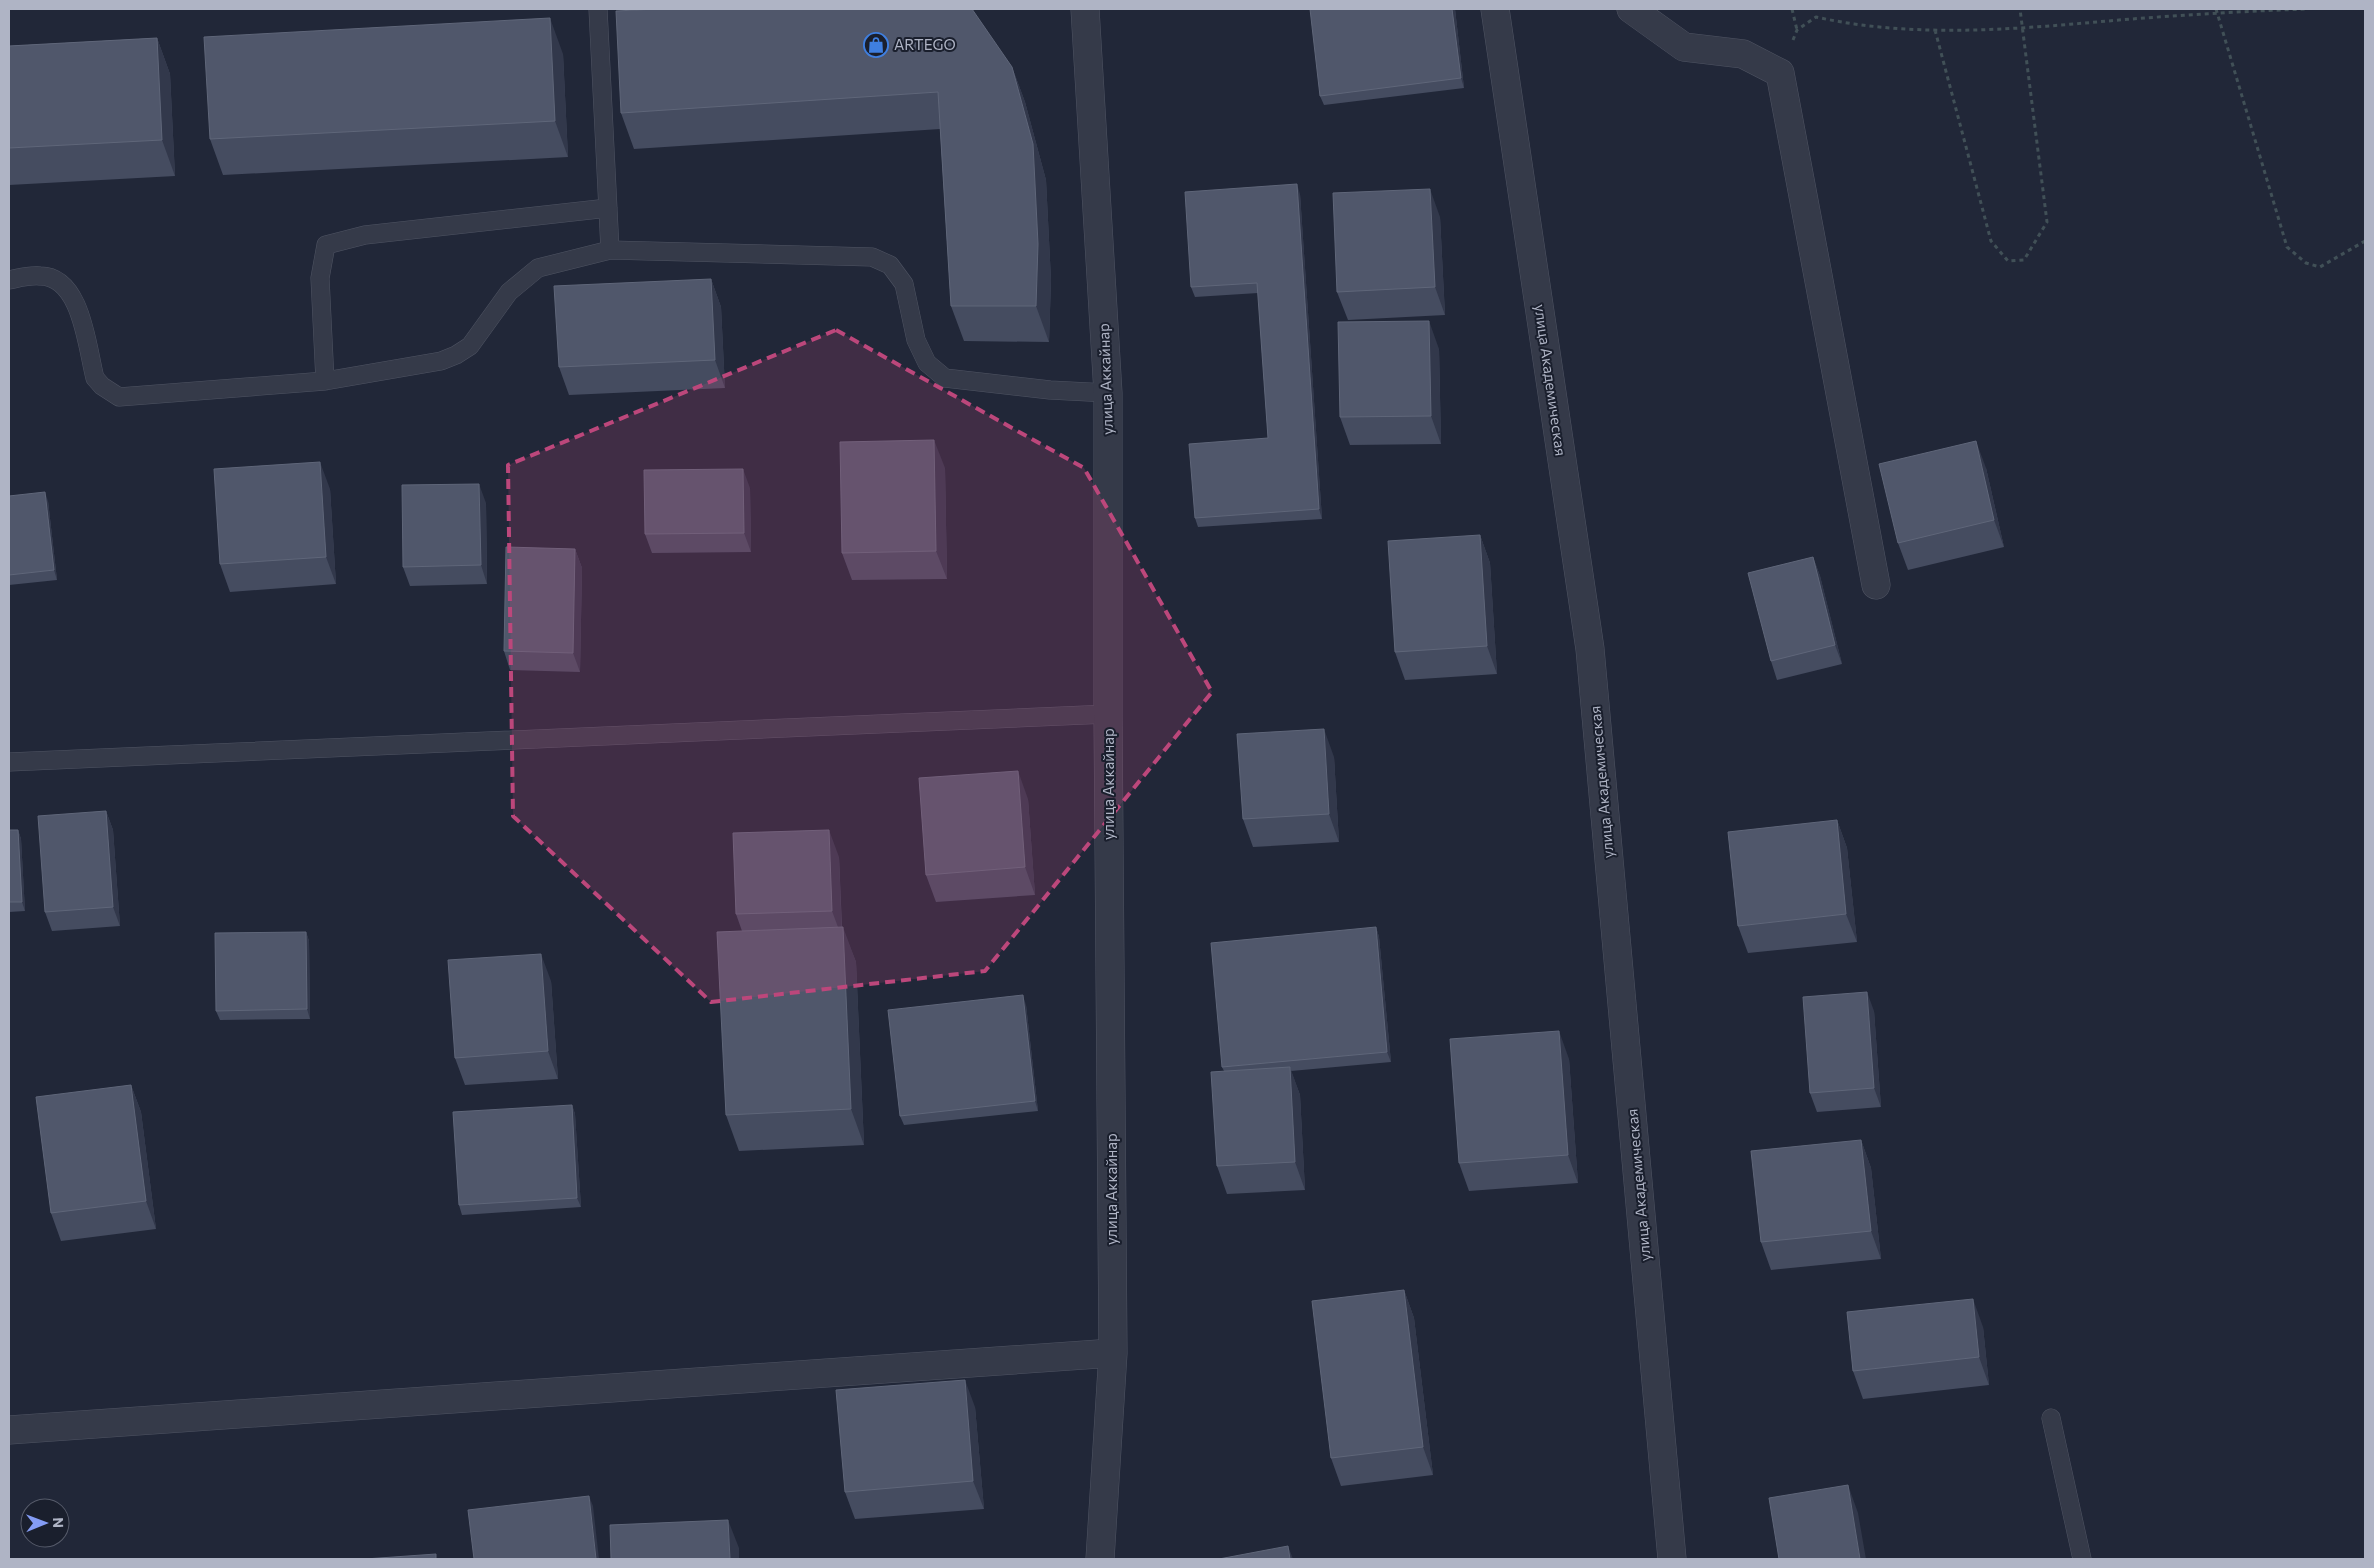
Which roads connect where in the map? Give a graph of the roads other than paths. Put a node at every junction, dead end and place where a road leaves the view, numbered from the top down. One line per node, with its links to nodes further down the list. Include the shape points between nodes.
1 (598, 9): 5 (lane)
2 (1086, 9): 9 (street, улица Аккайнар)
3 (1495, 9): 17 (street, улица Академическая, via 1590,648)
4 (1631, 9): 10 (street, via 1684,47 1743,54 1780,73)
5 (608, 208): 6 (lane); 8 (lane, via 364,236 326,245 320,278)
6 (610, 250): 8 (lane, via 538,268 509,292 470,346 456,355); 9 (lane, via 872,258 890,265 904,284 916,340 927,364 945,378)
7 (9, 280): 8 (lane, via 41,275 56,280 82,316 95,378 119,396)
8 (325, 381)
9 (1108, 393): 11 (street, улица Аккайнар)
10 (1876, 585)
11 (1108, 714): 12 (lane); 13 (street, улица Аккайнар)
12 (9, 762)
13 (1113, 1353): 15 (street); 16 (street, улица Аккайнар)
14 (2052, 1418): 18 (lane)
15 (9, 1430)
16 (1100, 1559)
17 (1672, 1559)
18 (2082, 1559)

